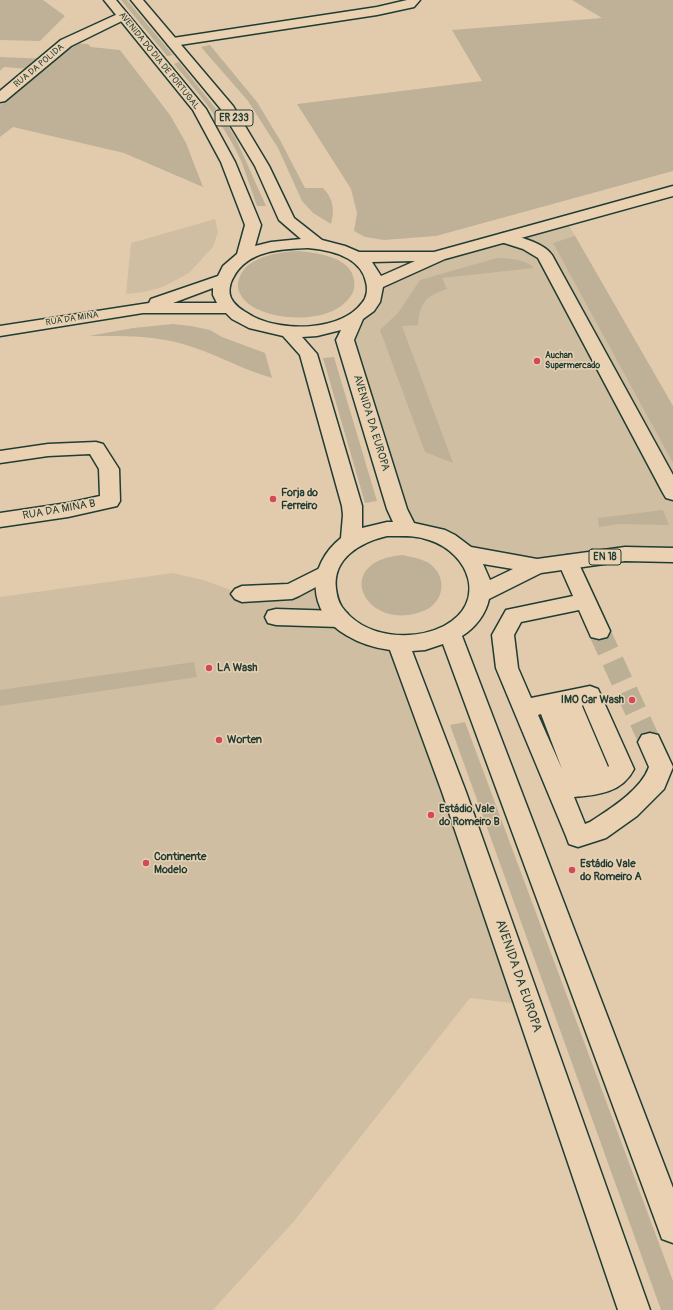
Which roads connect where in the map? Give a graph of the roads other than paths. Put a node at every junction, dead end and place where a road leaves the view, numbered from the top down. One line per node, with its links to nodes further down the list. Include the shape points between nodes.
1 (110, 0): 4 (main road, AVENIDA DO DIA DE PORTUGAL / ER 233)
2 (137, 0): 5 (main road, AVENIDA DO DIA DE PORTUGAL / ER 233)
3 (414, 0): 5 (main road, via 410,4 377,11)
4 (122, 16): 6 (main road, RUA DA POLIDA, via 66,43); 10 (main road, AVENIDA DO DIA DE PORTUGAL / ER 233, via 199,109 228,162 253,225)
5 (173, 42): 9 (main road, AVENIDA DO DIA DE PORTUGAL / ER 233, via 226,106 243,131 287,220)
6 (0, 98)
7 (673, 191): 8 (main road)
8 (504, 238): 11 (main road); 21 (main road, via 529,246 544,256)
9 (317, 244): 10 (main road, via 282,244 262,248); 12 (main road, via 334,247)
10 (244, 256): 13 (main road, via 227,270)
11 (439, 256): 12 (main road); 14 (main road)
12 (355, 257): 14 (main road, via 369,268)
13 (224, 279): 15 (main road); 16 (main road, via 220,289 224,302)
14 (375, 285): 17 (main road, via 376,291 369,306)
15 (143, 308): 16 (main road); 18 (main road, RUA DA MINA)
16 (230, 308): 19 (main road, via 236,315 253,325)
17 (356, 317): 19 (main road, via 319,330); 23 (main road, AVENIDA DA EUROPA, via 345,340 397,509)
18 (0, 331)
19 (289, 332): 24 (main road, via 308,354 352,506)
20 (0, 457): 22 (main road, RUA DA MINA B, via 73,447 96,448 109,469 110,501)
21 (673, 493)
22 (0, 520)
23 (407, 529): 24 (main road, via 387,529 368,533); 25 (main road, via 438,535)
24 (351, 541): 29 (main road, via 334,556)
25 (467, 554): 28 (main road, EN 18); 31 (main road, via 476,566)
26 (673, 555): 27 (main road, EN 18, via 625,554)
27 (568, 562): 28 (main road, EN 18); 32 (main road)
28 (537, 566): 31 (main road, EN 18)
29 (326, 573): 30 (main road, via 292,590); 34 (main road, via 325,593 328,603)
30 (242, 594)
31 (480, 594): 36 (main road, via 476,609 466,622)
32 (586, 601): 35 (main road); 39 (main road, via 514,616 503,635 507,668)
33 (276, 617): 34 (main road)
34 (339, 619): 37 (main road, via 365,636)
35 (599, 631)
36 (450, 633): 37 (main road, via 425,642); 43 (main road)
37 (398, 643): 44 (main road, AVENIDA DA EUROPA, via 454,792)
38 (558, 702): 39 (main road); 42 (main road); 42 (main road, via 590,695 622,766 622,770)
39 (524, 709): 41 (main road)
40 (650, 742): 41 (main road, via 662,767 656,782 628,809 597,831 578,836)
41 (551, 774): 42 (main road, via 567,788)
42 (592, 786)
43 (673, 1228)
44 (634, 1310)

